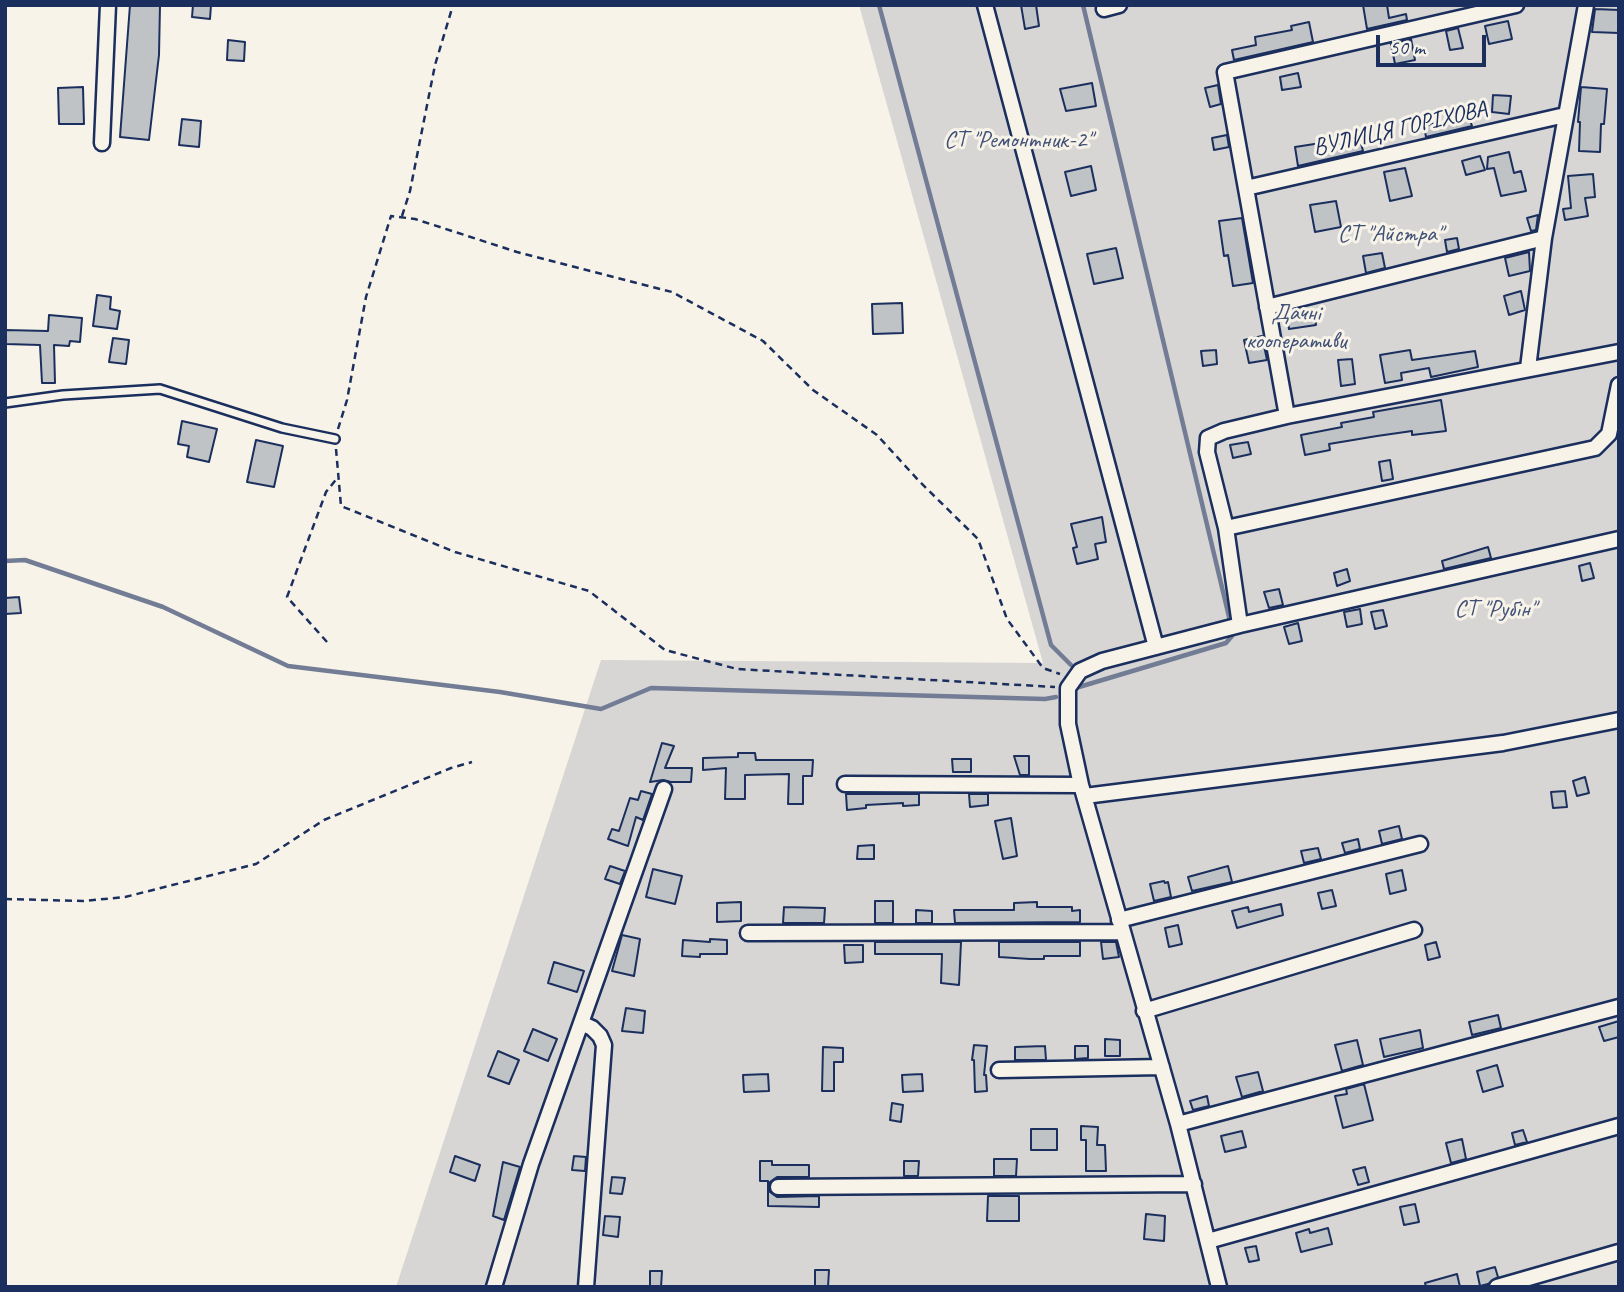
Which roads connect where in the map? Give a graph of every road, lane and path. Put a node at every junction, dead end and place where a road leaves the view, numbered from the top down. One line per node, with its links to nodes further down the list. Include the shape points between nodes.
1 (108, 5): 8 (street)
2 (453, 5): 10 (path)
3 (985, 5): 24 (street)
4 (1516, 5): 6 (street)
5 (1586, 5): 7 (street)
6 (1498, 7): 9 (street, via 1225,72)
7 (1565, 115): 9 (street, ВУЛИЦЯ ГОРІХОВА); 11 (street)
8 (102, 143)
9 (1246, 188): 12 (street)
10 (402, 217): 18 (path, via 391,216 366,297); 25 (path, via 673,292 763,341 813,390 877,435 978,539 1007,619 1043,668)
11 (1544, 238): 12 (street); 14 (street)
12 (1267, 307): 17 (street)
13 (1619, 352): 14 (street)
14 (1528, 368): 17 (street)
15 (1619, 389): 20 (street, via 1609,434 1595,448)
16 (5, 403): 18 (lane, via 160,388 282,428)
17 (1287, 416): 20 (street, via 1208,438 1207,452)
18 (335, 439): 19 (path)
19 (338, 477): 23 (path, via 326,492 287,597); 25 (path, via 341,506 454,552 589,591 666,650 737,669)
20 (1226, 528): 22 (street)
21 (1619, 539): 22 (street)
22 (1240, 625): 24 (street)
23 (327, 642)
24 (1156, 647): 25 (street, via 1090,665)
25 (1070, 683): 30 (street, via 1068,724)
26 (1619, 720): 30 (street, via 1503,743)
27 (472, 762): 32 (path, via 324,820 256,864 125,897)
28 (845, 783): 30 (street)
29 (664, 789): 38 (street)
30 (1083, 790): 33 (street)
31 (1420, 844): 33 (street)
32 (5, 899)
33 (1120, 926): 35 (street); 37 (street)
34 (1414, 930): 37 (street)
35 (748, 933)
36 (1619, 1007): 41 (street)
37 (1144, 1011): 39 (street)
38 (581, 1023): 47 (street); 48 (street, via 592,1028 604,1045)
39 (1162, 1067): 40 (street); 41 (street)
40 (999, 1070)
41 (1178, 1124): 43 (street)
42 (1619, 1126): 45 (street)
43 (1194, 1184): 44 (street); 45 (street)
44 (778, 1187)
45 (1208, 1241): 49 (street)
46 (1619, 1252): 50 (street)
47 (494, 1287)
48 (586, 1287)
49 (1219, 1287)
50 (1497, 1287)

